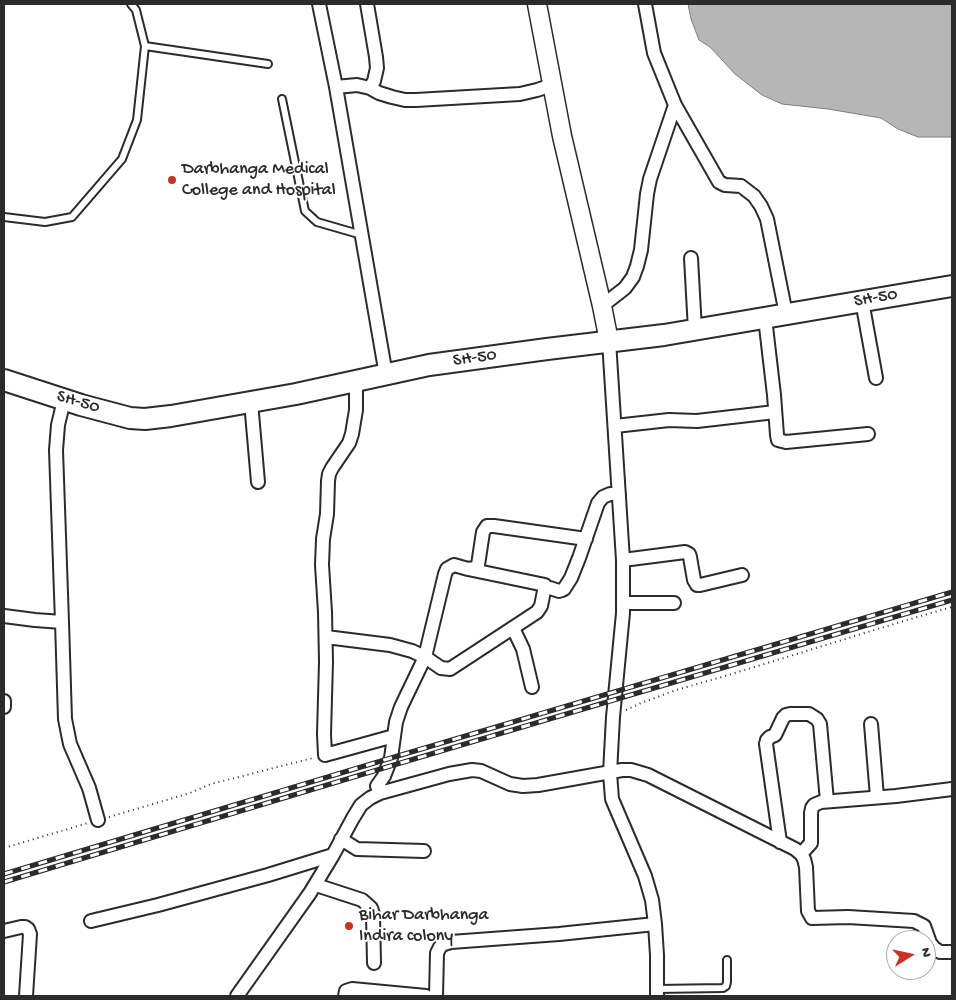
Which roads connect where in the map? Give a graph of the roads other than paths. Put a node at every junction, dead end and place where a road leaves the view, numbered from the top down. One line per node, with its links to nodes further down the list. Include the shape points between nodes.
1 (131, 4): 6 (lane, via 136,10)
2 (319, 4): 9 (street)
3 (366, 4): 10 (street, via 377,68)
4 (537, 4): 8 (street)
5 (645, 4): 12 (street, via 654,52)
6 (145, 46): 7 (lane); 13 (lane, via 137,120 122,158 72,217 45,222)
7 (268, 64)
8 (552, 85): 10 (street, via 520,94 416,100 405,100); 18 (street)
9 (336, 87): 10 (street); 14 (street)
10 (370, 88)
11 (282, 99): 14 (lane, via 305,211 317,222)
12 (675, 105): 18 (street, via 650,178 637,266 625,288); 19 (street, via 719,182 740,186 761,206 767,219)
13 (4, 217)
14 (362, 236): 23 (street)
15 (691, 258): 21 (street)
16 (952, 286): 17 (main road, SH-50)
17 (862, 301): 19 (main road, SH-50); 24 (street)
18 (602, 306): 22 (street)
19 (786, 314): 20 (main road, SH-50)
20 (765, 318): 21 (main road, SH-50); 29 (street)
21 (695, 330): 22 (main road, SH-50)
22 (609, 341): 23 (main road, SH-50); 30 (street)
23 (386, 375): 26 (main road, SH-50)
24 (876, 378)
25 (4, 380): 27 (main road, SH-50)
26 (356, 381): 28 (main road, SH-50); 44 (street, via 352,434 328,481 322,565)
27 (64, 400): 28 (main road, SH-50, via 130,418 170,416); 42 (street, via 56,450)
28 (251, 402): 32 (street)
29 (775, 412): 30 (street); 31 (street, via 778,440 782,442)
30 (615, 426): 33 (street)
31 (868, 434)
32 (258, 482)
33 (619, 494): 34 (street, via 603,496); 35 (street)
34 (586, 539): 36 (street, via 487,526 483,532 478,565); 43 (street, via 564,589 546,588 537,612)
35 (623, 560): 37 (street, via 685,552 689,554 697,585); 39 (street)
36 (468, 569): 38 (street); 45 (street, via 454,566 445,574)
37 (742, 576)
38 (545, 585)
39 (623, 603): 40 (street); 51 (street)
40 (674, 603)
41 (4, 616): 42 (street)
42 (62, 622): 56 (street, via 65,719 70,744)
43 (513, 628): 45 (street, via 450,669 441,668); 46 (street)
44 (326, 637): 45 (street, via 396,646); 50 (street, via 325,755)
45 (425, 657): 50 (street, via 401,707)
46 (532, 687)
47 (4, 701): 48 (street)
48 (4, 707)
49 (871, 724): 54 (street)
50 (394, 736): 53 (street, via 391,758 377,786)
51 (610, 773): 53 (street, via 523,786 472,770); 58 (street, via 631,770 648,775); 64 (street, via 612,799 645,876)
52 (952, 789): 54 (street)
53 (380, 793): 57 (street, via 361,805)
54 (877, 797): 55 (street)
55 (827, 801): 58 (street, via 820,724 809,714 786,715 766,744); 60 (street, via 812,808 811,843)
56 (98, 820)
57 (341, 839): 59 (street, via 357,849); 61 (street)
58 (780, 842): 60 (street)
59 (424, 851)
60 (801, 854): 66 (street, via 806,867 808,911 812,918 914,921 924,926 934,948 940,952)
61 (334, 855): 62 (street); 63 (street)
62 (316, 885): 68 (street, via 362,900 371,908); 71 (street)
63 (91, 921)
64 (655, 924): 69 (street); 74 (street, via 444,944 437,953)
65 (4, 931): 70 (street, via 25,927 30,934)
66 (952, 952)
67 (727, 960): 69 (lane, via 727,982 723,988)
68 (374, 963)
69 (657, 993)
70 (26, 996)
71 (237, 996)
72 (345, 996): 73 (street, via 346,991 352,989)
73 (426, 996)
74 (436, 996)

